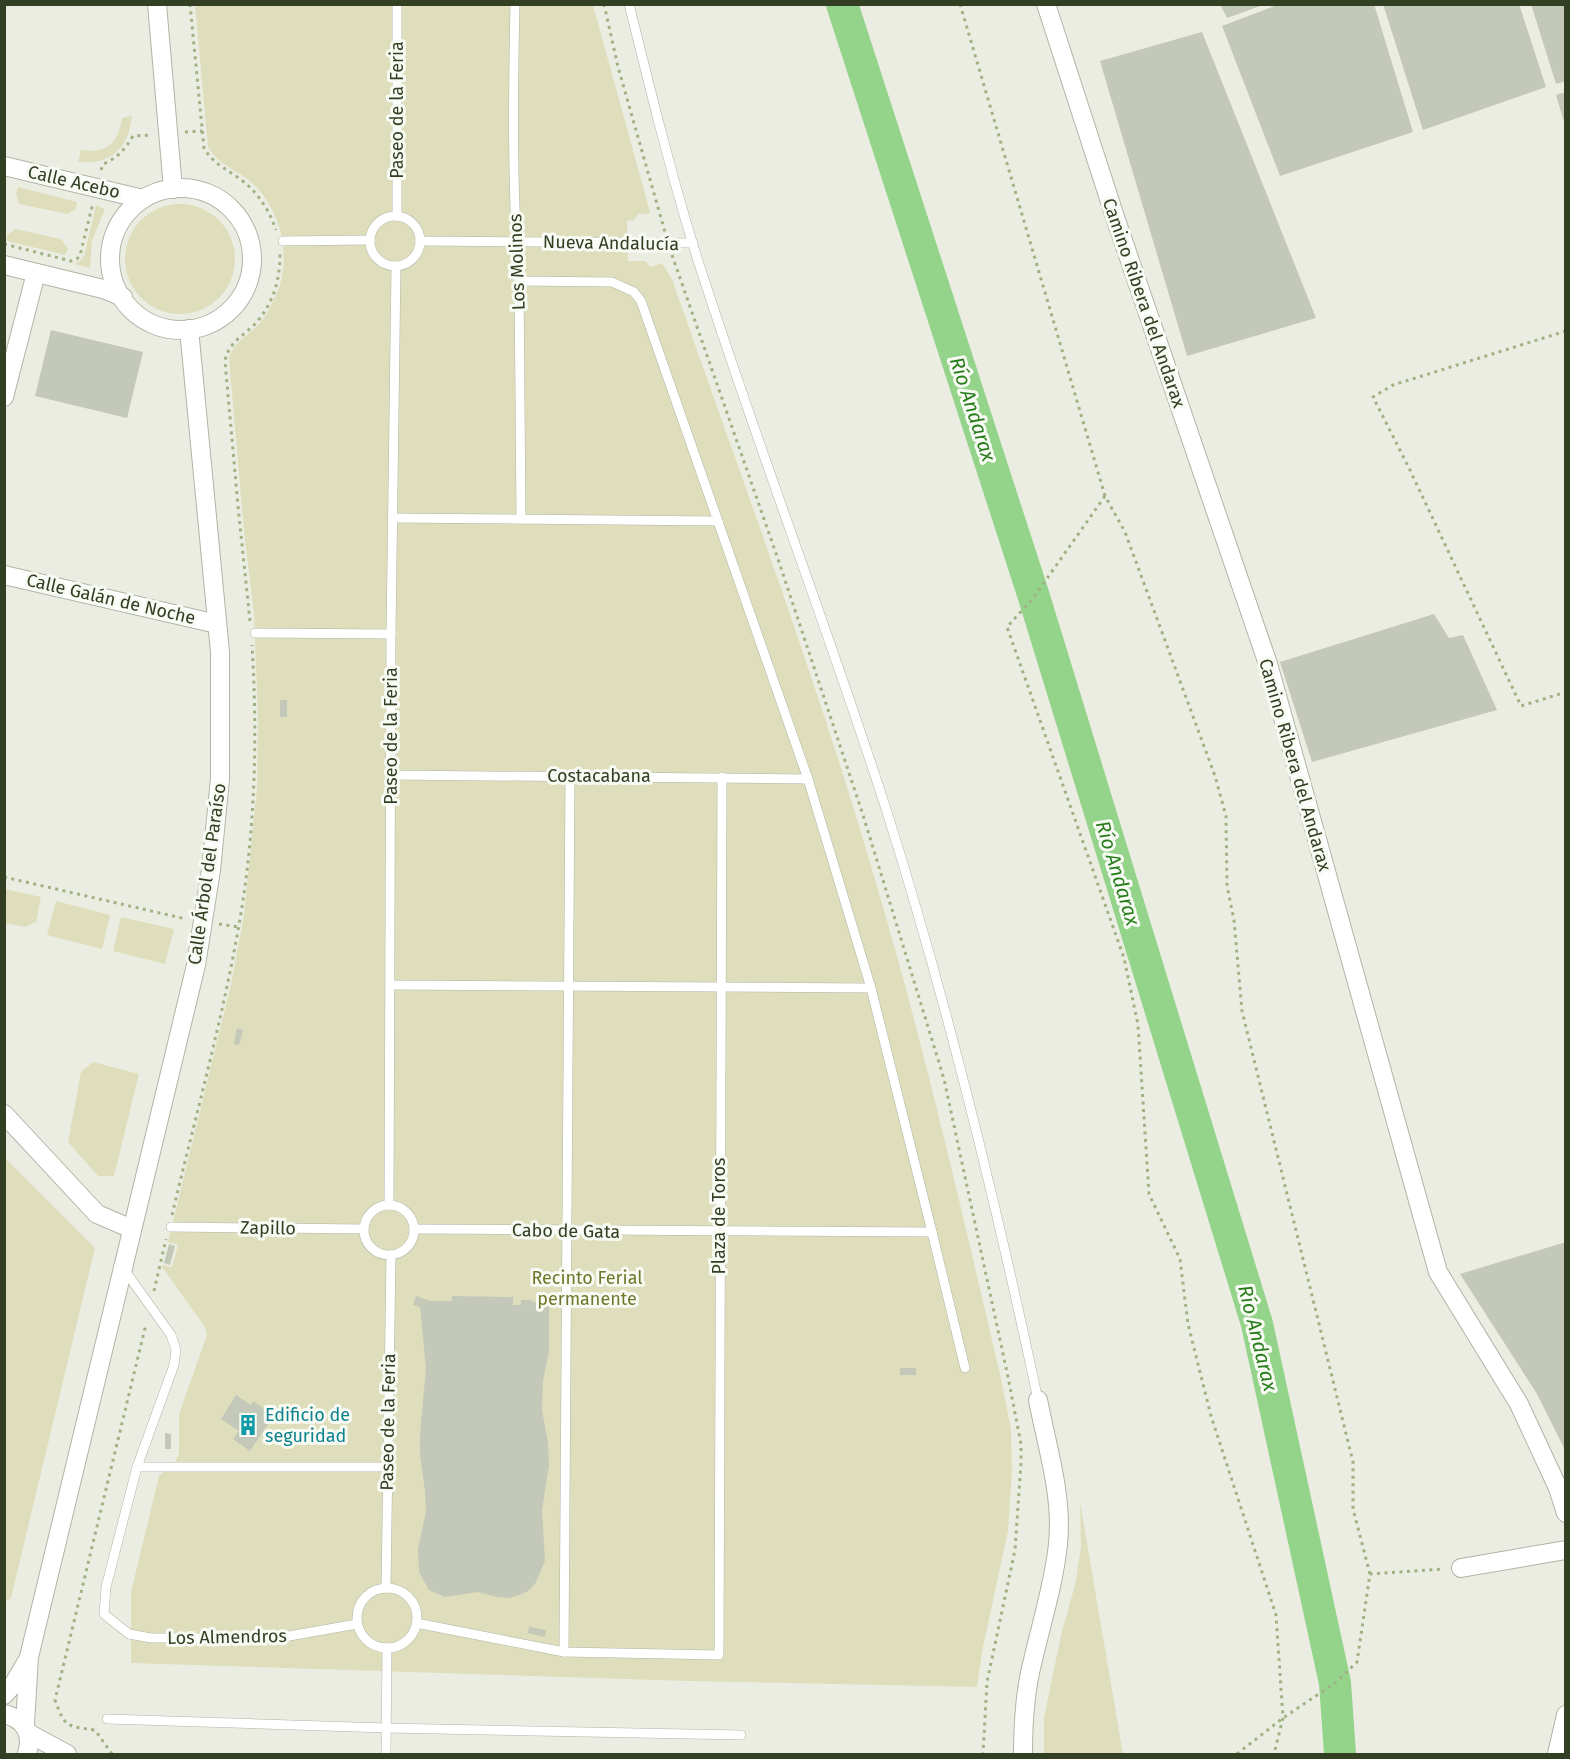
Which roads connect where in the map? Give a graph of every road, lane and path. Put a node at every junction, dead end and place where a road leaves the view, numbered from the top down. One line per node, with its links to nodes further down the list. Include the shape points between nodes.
1 (157, 4): 13 (street)
2 (397, 4): 16 (lane, Paseo de la Feria)
3 (515, 4): 20 (lane, Los Molinos)
4 (604, 4): 21 (path, via 618,68)
5 (629, 4): 22 (lane)
6 (960, 4): 32 (path)
7 (1046, 4): 70 (street, Camino Ribera del Andarax, via 1268,664 1438,1272 1519,1404)
8 (202, 131): 9 (path)
9 (184, 133)
10 (149, 135): 11 (path, via 133,136 122,152)
11 (106, 163)
12 (4, 166): 14 (street, Calle Acebo)
13 (173, 189): 14 (street); 29 (street, via 201,191 220,200 236,214 248,233 253,254 251,276 243,296 211,324)
14 (143, 199): 28 (street, via 120,223 112,244 111,267)
15 (93, 204): 23 (path, via 76,259)
16 (397, 216): 18 (lane, via 378,224); 19 (lane, via 413,223)
17 (283, 240): 18 (lane)
18 (370, 240): 25 (lane, via 378,260)
19 (420, 241): 20 (lane, Nueva Andalucía); 25 (lane, via 414,258)
20 (516, 242): 21 (lane, Nueva Andalucía); 27 (lane, Los Molinos)
21 (668, 243): 22 (lane, Nueva Andalucía); 92 (path, via 860,804 944,1079 1000,1336 1021,1462 1014,1550 987,1682)
22 (693, 243): 67 (lane, via 887,813 996,1208)
23 (4, 244)
24 (4, 265): 26 (street)
25 (396, 267): 33 (lane, Paseo de la Feria)
26 (36, 273): 28 (street); 31 (street)
27 (519, 281): 34 (lane, Los Molinos); 35 (lane, via 612,282 637,295)
28 (123, 297): 29 (street, via 146,320 160,326)
29 (189, 329): 37 (street, Calle Árbol del Paraíso)
30 (1566, 331): 40 (path, via 1393,385 1373,397 1521,706)
31 (4, 397)
32 (1105, 496): 73 (path, via 1125,532 1215,776 1226,816 1227,886 1242,1011 1353,1462 1353,1509); 83 (path, via 1034,597 1007,627 1124,958 1138,1025 1149,1194 1180,1259 1188,1324 1211,1416 1276,1615)
33 (393, 518): 34 (lane); 39 (lane, Paseo de la Feria)
34 (521, 519): 35 (lane)
35 (718, 521): 44 (lane)
36 (4, 575): 37 (street, Calle Galán de Noche)
37 (217, 624): 56 (street, Calle Árbol del Paraíso, via 220,779 212,870 196,966)
38 (255, 633): 39 (lane)
39 (391, 634): 41 (lane, Paseo de la Feria)
40 (1566, 692)
41 (390, 775): 42 (lane, Costacabana); 49 (lane, Paseo de la Feria)
42 (570, 776): 43 (lane, Costacabana); 50 (lane)
43 (722, 777): 44 (lane, Costacabana); 51 (lane, Plaza de Toros)
44 (808, 779): 52 (lane)
45 (4, 877): 46 (path)
46 (187, 919)
47 (221, 924): 48 (path)
48 (238, 927)
49 (390, 985): 50 (lane); 54 (lane, Paseo de la Feria)
50 (569, 986): 51 (lane); 59 (lane)
51 (721, 987): 52 (lane); 60 (lane, Plaza de Toros)
52 (872, 988): 61 (lane)
53 (4, 1114): 56 (street, via 97,1214)
54 (389, 1205): 57 (lane, via 372,1211); 58 (lane, via 406,1211)
55 (171, 1227): 57 (lane, Zapillo)
56 (132, 1229): 64 (street, Calle Árbol del Paraíso)
57 (364, 1229): 62 (lane, via 371,1247)
58 (414, 1229): 59 (lane, Cabo de Gata); 62 (lane, via 408,1246)
59 (567, 1232): 60 (lane, Cabo de Gata); 78 (lane)
60 (719, 1232): 61 (lane, Cabo de Gata); 78 (lane, Plaza de Toros, via 719,1655)
61 (932, 1232): 66 (lane)
62 (390, 1255): 69 (lane, Paseo de la Feria)
63 (159, 1267): 65 (path)
64 (123, 1268): 65 (lane); 79 (street, Calle Árbol del Paraíso)
65 (151, 1306): 68 (lane, via 171,1335 176,1350); 90 (path, via 54,1700 68,1725 95,1730)
66 (965, 1368)
67 (1038, 1400): 93 (street, via 1060,1512 1053,1579 1032,1662)
68 (137, 1467): 69 (lane); 76 (lane, Los Almendros, via 105,1587 104,1614 129,1634 151,1638 278,1638)
69 (387, 1467): 74 (lane, Paseo de la Feria)
70 (1566, 1513)
71 (1566, 1550): 72 (street)
72 (1461, 1568): 73 (path)
73 (1370, 1575): 83 (path, via 1357,1662 1335,1683)
74 (386, 1588): 75 (lane, via 408,1598 416,1612); 76 (lane, via 364,1598)
75 (416, 1623): 77 (lane, via 404,1642); 78 (lane)
76 (357, 1624): 77 (lane, via 369,1642)
77 (387, 1648): 86 (lane)
78 (564, 1652)
79 (29, 1657): 80 (street); 85 (street)
80 (4, 1695)
81 (4, 1714): 85 (street, via 16,1718)
82 (1566, 1715): 96 (street)
83 (1283, 1718): 94 (path); 95 (path)
84 (107, 1719): 86 (lane)
85 (26, 1728): 88 (street); 89 (street)
86 (386, 1728): 87 (lane); 91 (lane)
87 (741, 1736)
88 (27, 1755)
89 (67, 1755)
90 (112, 1755)
91 (386, 1755)
92 (983, 1755)
93 (1023, 1755)
94 (1236, 1755)
95 (1274, 1755)
96 (1557, 1755)

